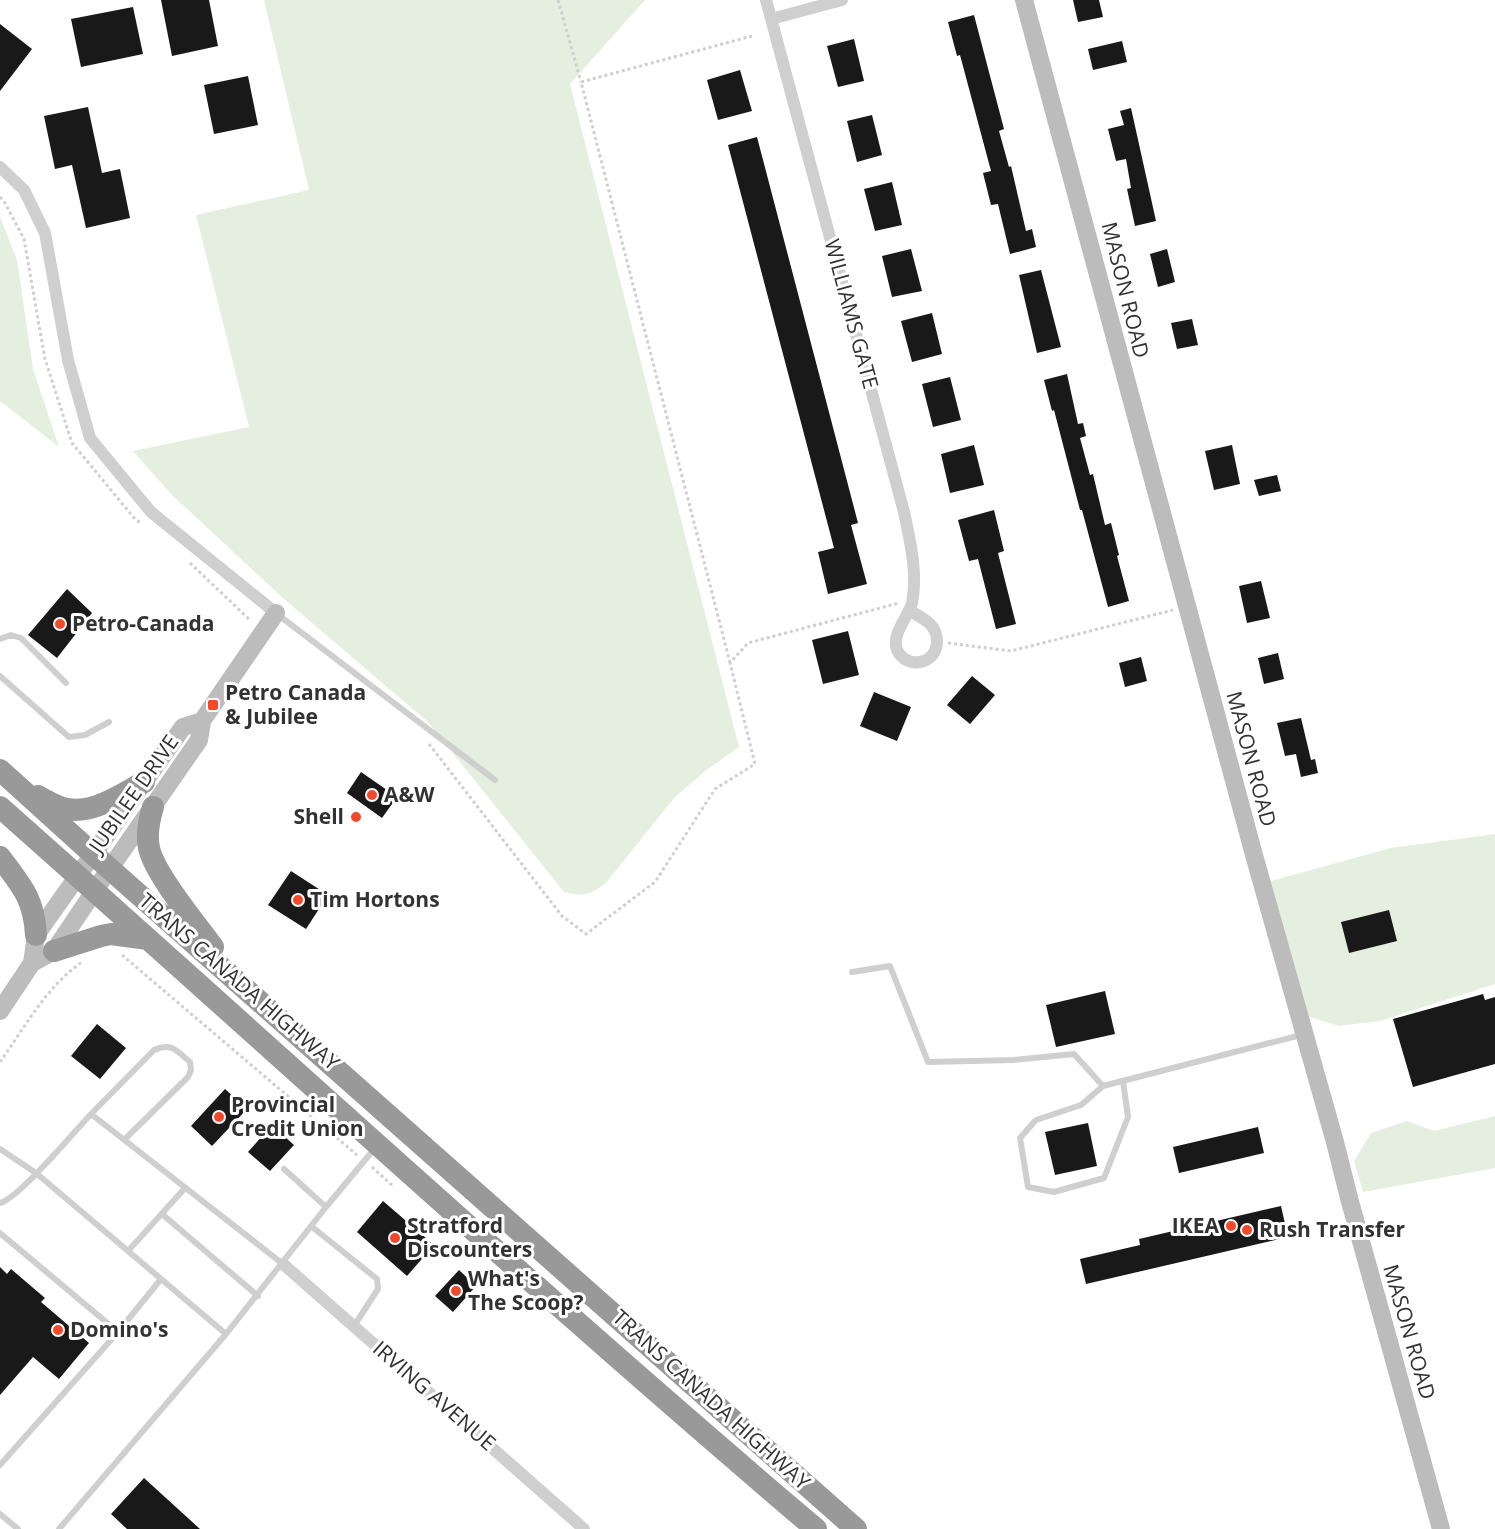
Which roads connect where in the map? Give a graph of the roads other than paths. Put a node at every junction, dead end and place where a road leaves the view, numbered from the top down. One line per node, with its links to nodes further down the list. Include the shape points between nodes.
1 (766, 0): 4 (street, WILLIAMS GATE)
2 (842, 0): 4 (street)
3 (1023, 0): 30 (street, MASON ROAD)
4 (771, 19): 6 (street, WILLIAMS GATE, via 904,512 914,574)
5 (0, 167): 7 (street, via 24,190 45,233 68,360 90,438 151,512)
6 (910, 608): 6 (street, WILLIAMS GATE, via 896,645 905,660 923,662 936,650 935,631)
7 (276, 613): 11 (street, JUBILEE DRIVE); 14 (lane)
8 (0, 639): 10 (lane, via 11,634 21,638)
9 (0, 676): 12 (lane, via 69,737 85,735)
10 (66, 682)
11 (202, 721): 15 (street, JUBILEE DRIVE, via 183,728); 17 (street, JUBILEE DRIVE, via 199,740)
12 (109, 722)
13 (8, 777): 15 (highway, via 62,808 83,809 104,805); 18 (highway, TRANS CANADA HIGHWAY)
14 (495, 780)
15 (144, 782): 18 (street, JUBILEE DRIVE)
16 (0, 807): 21 (highway, TRANS CANADA HIGHWAY)
17 (153, 807): 20 (street, JUBILEE DRIVE); 28 (highway, via 147,826 149,849 157,868)
18 (93, 854): 20 (highway, TRANS CANADA HIGHWAY); 21 (street, JUBILEE DRIVE)
19 (0, 857): 23 (highway, via 28,895 34,909)
20 (110, 868): 22 (street, JUBILEE DRIVE); 28 (highway, TRANS CANADA HIGHWAY)
21 (77, 876): 22 (highway, TRANS CANADA HIGHWAY); 23 (street, JUBILEE DRIVE)
22 (95, 890): 24 (highway, TRANS CANADA HIGHWAY); 25 (street, JUBILEE DRIVE)
23 (36, 935): 26 (street)
24 (148, 939): 25 (highway, via 111,934); 35 (highway, TRANS CANADA HIGHWAY)
25 (54, 951): 26 (street)
26 (32, 963): 29 (street)
27 (852, 972): 32 (lane, via 890,966 928,1062 1074,1054)
28 (235, 978): 58 (highway, TRANS CANADA HIGHWAY)
29 (0, 1011)
30 (1305, 1034): 31 (lane); 59 (street, MASON ROAD)
31 (1123, 1081): 32 (lane); 32 (lane, via 1128,1117 1104,1178 1054,1192 1028,1187 1020,1138 1036,1120 1081,1105)
32 (1103, 1086)
33 (91, 1114): 34 (lane); 34 (lane, via 154,1050 171,1047 190,1062 188,1077); 38 (lane)
34 (125, 1139): 39 (lane)
35 (377, 1146): 41 (lane); 57 (highway, TRANS CANADA HIGHWAY)
36 (0, 1149): 38 (lane)
37 (284, 1169): 41 (lane)
38 (36, 1173): 40 (lane, via 7,1202); 45 (lane)
39 (185, 1188): 42 (lane); 46 (lane)
40 (0, 1203)
41 (326, 1207): 43 (lane)
42 (162, 1214): 45 (lane); 48 (lane)
43 (311, 1226): 46 (lane); 49 (lane, via 377,1280 378,1289)
44 (0, 1233): 50 (lane)
45 (128, 1251): 47 (lane)
46 (283, 1264): 48 (lane); 49 (street, IRVING AVENUE)
47 (161, 1279): 50 (lane); 51 (lane)
48 (258, 1296): 51 (lane)
49 (354, 1326): 56 (street, IRVING AVENUE)
50 (118, 1332): 52 (lane)
51 (226, 1334): 55 (lane)
52 (0, 1465)
53 (0, 1514): 54 (lane)
54 (18, 1529)
55 (58, 1529)
56 (584, 1529)
57 (816, 1529)
58 (856, 1529)
59 (1441, 1529)

